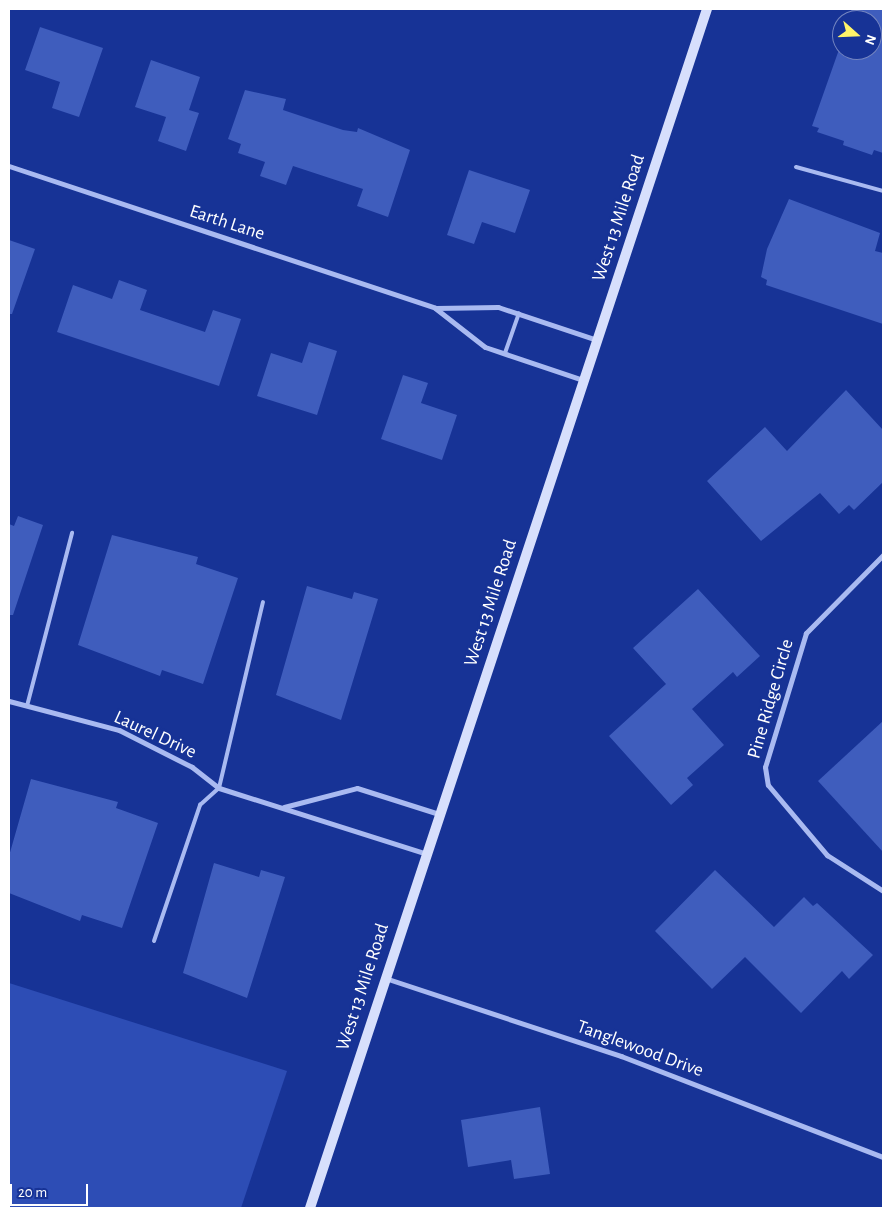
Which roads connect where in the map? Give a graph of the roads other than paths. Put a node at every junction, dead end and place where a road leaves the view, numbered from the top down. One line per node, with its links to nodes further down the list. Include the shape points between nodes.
1 (707, 9): 7 (street, West 13 Mile Road)
2 (9, 166): 5 (street, Earth Lane)
3 (796, 166): 4 (lane)
4 (883, 190)
5 (435, 308): 6 (street, Earth Lane, via 498,306); 8 (street, Earth Lane, via 485,347)
6 (518, 313): 7 (street, Earth Lane); 8 (lane)
7 (597, 340): 9 (street, West 13 Mile Road)
8 (505, 353): 9 (street, Earth Lane)
9 (583, 380): 17 (street, West 13 Mile Road)
10 (72, 533): 14 (lane)
11 (883, 555): 19 (street, Pine Ridge Circle, via 806,633 765,767 768,785 827,855)
12 (263, 602): 15 (lane)
13 (9, 702): 14 (street, Laurel Drive)
14 (28, 706): 15 (street, Laurel Drive, via 119,730 192,767)
15 (219, 788): 16 (street, Laurel Drive); 20 (lane, via 200,805)
16 (284, 807): 17 (street, via 357,788); 18 (street, Laurel Drive)
17 (439, 814): 18 (street, West 13 Mile Road)
18 (426, 854): 21 (street, West 13 Mile Road)
19 (883, 891)
20 (154, 941)
21 (384, 977): 22 (street, Tanglewood Drive, via 621,1056); 23 (street, West 13 Mile Road)
22 (883, 1156)
23 (310, 1208)

